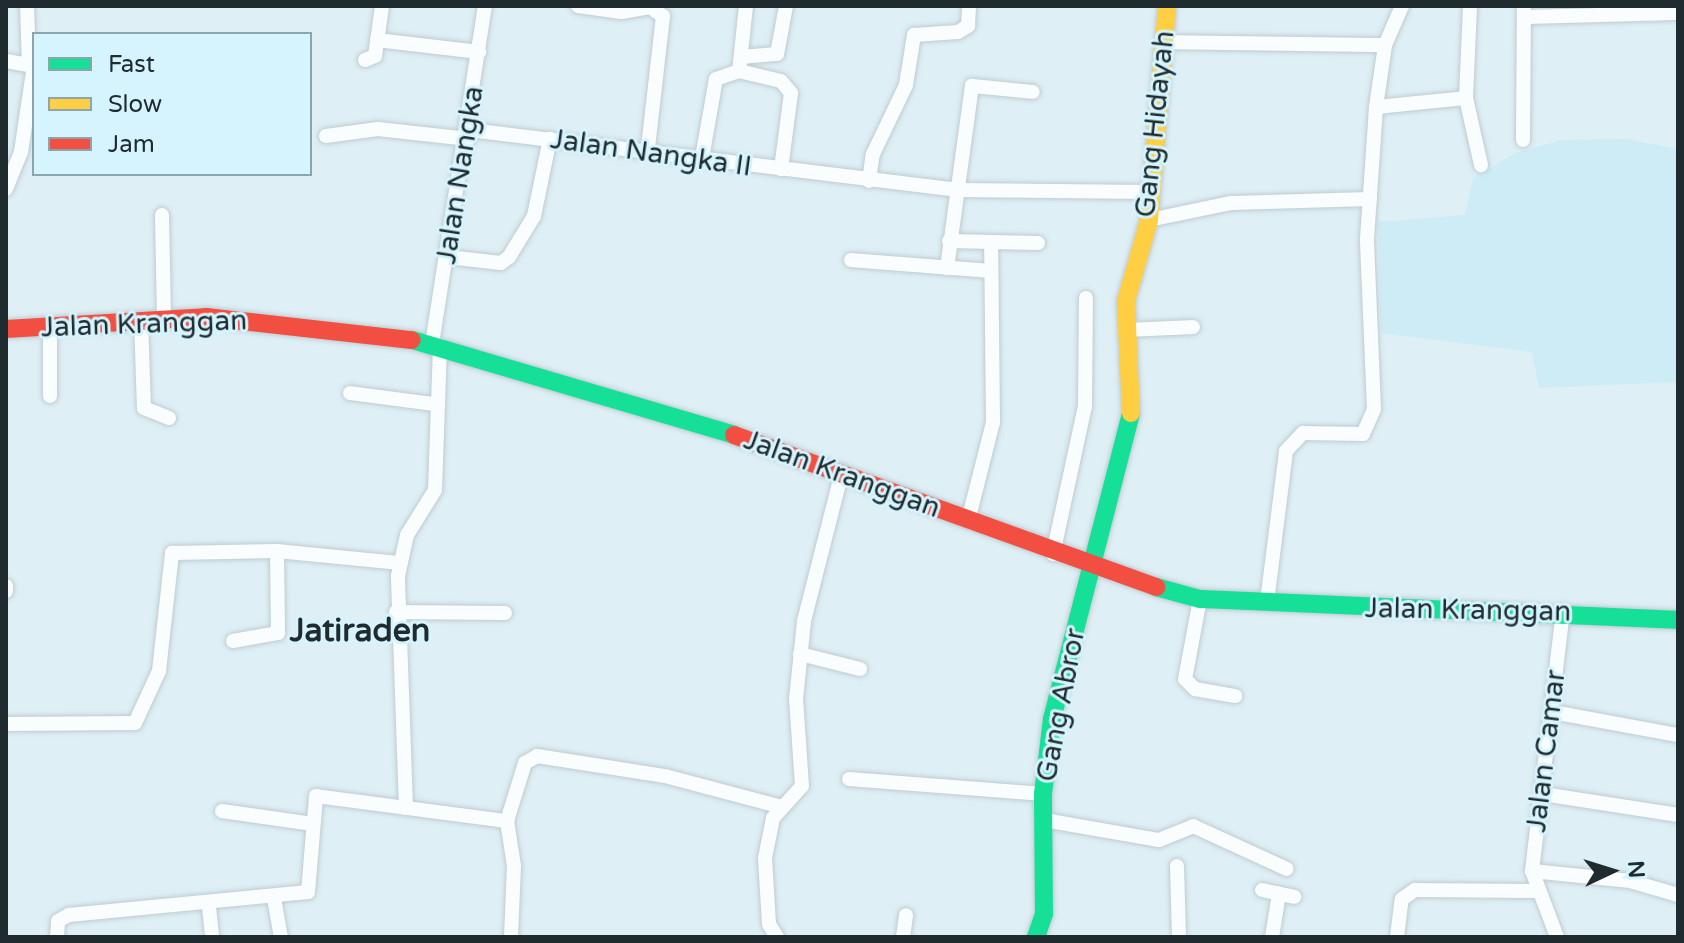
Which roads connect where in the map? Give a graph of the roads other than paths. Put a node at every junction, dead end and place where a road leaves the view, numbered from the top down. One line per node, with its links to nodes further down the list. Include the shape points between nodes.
1 (27, 6): 22 (street)
2 (382, 6): 15 (street)
3 (485, 6): 18 (street, Jalan Nangka)
4 (578, 6): 11 (street)
5 (746, 6): 21 (street)
6 (786, 6): 21 (street, via 777,54)
7 (969, 6): 34 (street, via 968,26 914,35 903,94 879,139)
8 (1167, 6): 16 (main road, Gang Hidayah)
9 (1402, 6): 17 (street)
10 (1470, 6): 24 (street)
11 (644, 7): 30 (street, via 663,16)
12 (1626, 10): 13 (street); 14 (street)
13 (1524, 12): 29 (street)
14 (1678, 13)
15 (377, 40): 18 (street); 19 (street, via 375,56)
16 (1163, 42): 17 (street); 37 (main road, Gang Hidayah)
17 (1385, 45): 25 (street)
18 (479, 52): 26 (street, Jalan Nangka)
19 (365, 60)
20 (6, 61): 22 (street)
21 (740, 64): 31 (street, via 716,79); 33 (street, via 781,81 791,93)
22 (32, 65): 35 (street, via 21,152)
23 (1033, 92): 36 (street, via 972,86)
24 (1466, 98): 25 (street); 32 (street)
25 (1376, 107): 38 (street)
26 (469, 134): 27 (street, Jalan Nangka II, via 378,129); 28 (street, Jalan Nangka II); 44 (street, Jalan Nangka)
27 (326, 136)
28 (550, 139): 30 (street, Jalan Nangka II); 44 (street, via 534,216 509,257 501,263)
29 (1523, 140)
30 (648, 148): 31 (street, Jalan Nangka II)
31 (702, 158): 33 (street, Jalan Nangka II)
32 (1481, 165)
33 (781, 169): 34 (street, Jalan Nangka II)
34 (869, 181): 36 (street, Jalan Nangka II)
35 (6, 189)
36 (958, 190): 37 (street, Jalan Nangka II); 41 (street)
37 (1149, 192): 40 (main road, Gang Hidayah)
38 (1370, 199): 40 (street, via 1231,203); 67 (street, via 1374,409 1363,434 1303,433 1286,451)
39 (162, 215): 49 (street)
40 (1149, 220): 54 (main road, Gang Hidayah, via 1131,273)
41 (949, 241): 43 (street); 46 (street)
42 (1038, 243): 43 (street)
43 (991, 244): 47 (street)
44 (448, 257): 55 (street, Jalan Nangka)
45 (851, 260): 46 (street)
46 (947, 268): 47 (street)
47 (991, 271): 61 (street, via 993,422)
48 (1086, 298): 63 (street, via 1085,406)
49 (164, 318): 50 (main road, Jalan Kranggan); 55 (main road, Jalan Kranggan, via 352,328)
50 (141, 319): 51 (main road, Jalan Kranggan); 59 (street, via 144,408)
51 (50, 325): 53 (main road, Jalan Kranggan); 57 (street)
52 (1193, 327): 54 (street)
53 (6, 329)
54 (1127, 330): 65 (main road, Gang Hidayah, via 1132,409)
55 (436, 345): 58 (street, Jalan Nangka); 60 (main road, Jalan Kranggan)
56 (350, 393): 58 (street)
57 (50, 396)
58 (433, 404): 64 (street, Jalan Nangka, via 435,490)
59 (169, 418)
60 (842, 472): 61 (main road, Jalan Kranggan); 73 (street)
61 (968, 521): 63 (main road, Jalan Kranggan)
62 (277, 551): 64 (street); 72 (street, via 278,633); 77 (street, via 172,553 159,671 135,723)
63 (1053, 554): 65 (main road, Jalan Kranggan)
64 (400, 563): 69 (street)
65 (1092, 569): 66 (main road, Jalan Kranggan); 80 (main road, Gang Abror, via 1052,719)
66 (1200, 599): 67 (main road, Jalan Kranggan); 75 (street, via 1185,679 1195,689)
67 (1267, 602): 68 (main road, Jalan Kranggan)
68 (1563, 611): 71 (main road, Jalan Kranggan); 91 (street, Jalan Camar)
69 (396, 612): 70 (street); 83 (street)
70 (505, 613)
71 (1678, 620)
72 (233, 641)
73 (800, 654): 74 (street); 82 (street, via 804,774 799,793)
74 (860, 669)
75 (1235, 696)
76 (1558, 713): 78 (street)
77 (6, 724)
78 (1678, 735)
79 (849, 779): 80 (street)
80 (1043, 794): 86 (main road, Gang Abror)
81 (1543, 794): 85 (street)
82 (782, 807): 87 (street, via 665,776 537,756 525,763); 102 (street, via 773,818 765,858 769,924)
83 (406, 808): 87 (street); 88 (street, via 316,796)
84 (222, 811): 88 (street)
85 (1678, 815)
86 (1044, 820): 90 (street, via 1159,840 1193,826); 104 (main road, Gang Abror, via 1044,914)
87 (507, 821): 101 (street, via 514,866)
88 (313, 824): 95 (street, via 308,892)
89 (1177, 866): 105 (street)
90 (1287, 869)
91 (1532, 871): 93 (street, Jalan Camar); 94 (street, via 1630,881)
92 (1262, 890): 106 (street, via 1286,896)
93 (1535, 891): 107 (street, via 1415,890 1402,899); 108 (street, Jalan Camar)
94 (1678, 895)
95 (274, 898): 96 (street); 100 (street)
96 (209, 907): 98 (street, via 69,915 58,921); 99 (street)
97 (906, 915): 103 (street)
98 (57, 937)
99 (212, 937)
100 (281, 937)
101 (511, 937)
102 (777, 937)
103 (903, 937)
104 (1036, 937)
105 (1179, 937)
106 (1272, 937)
107 (1397, 937)
108 (1557, 937)

